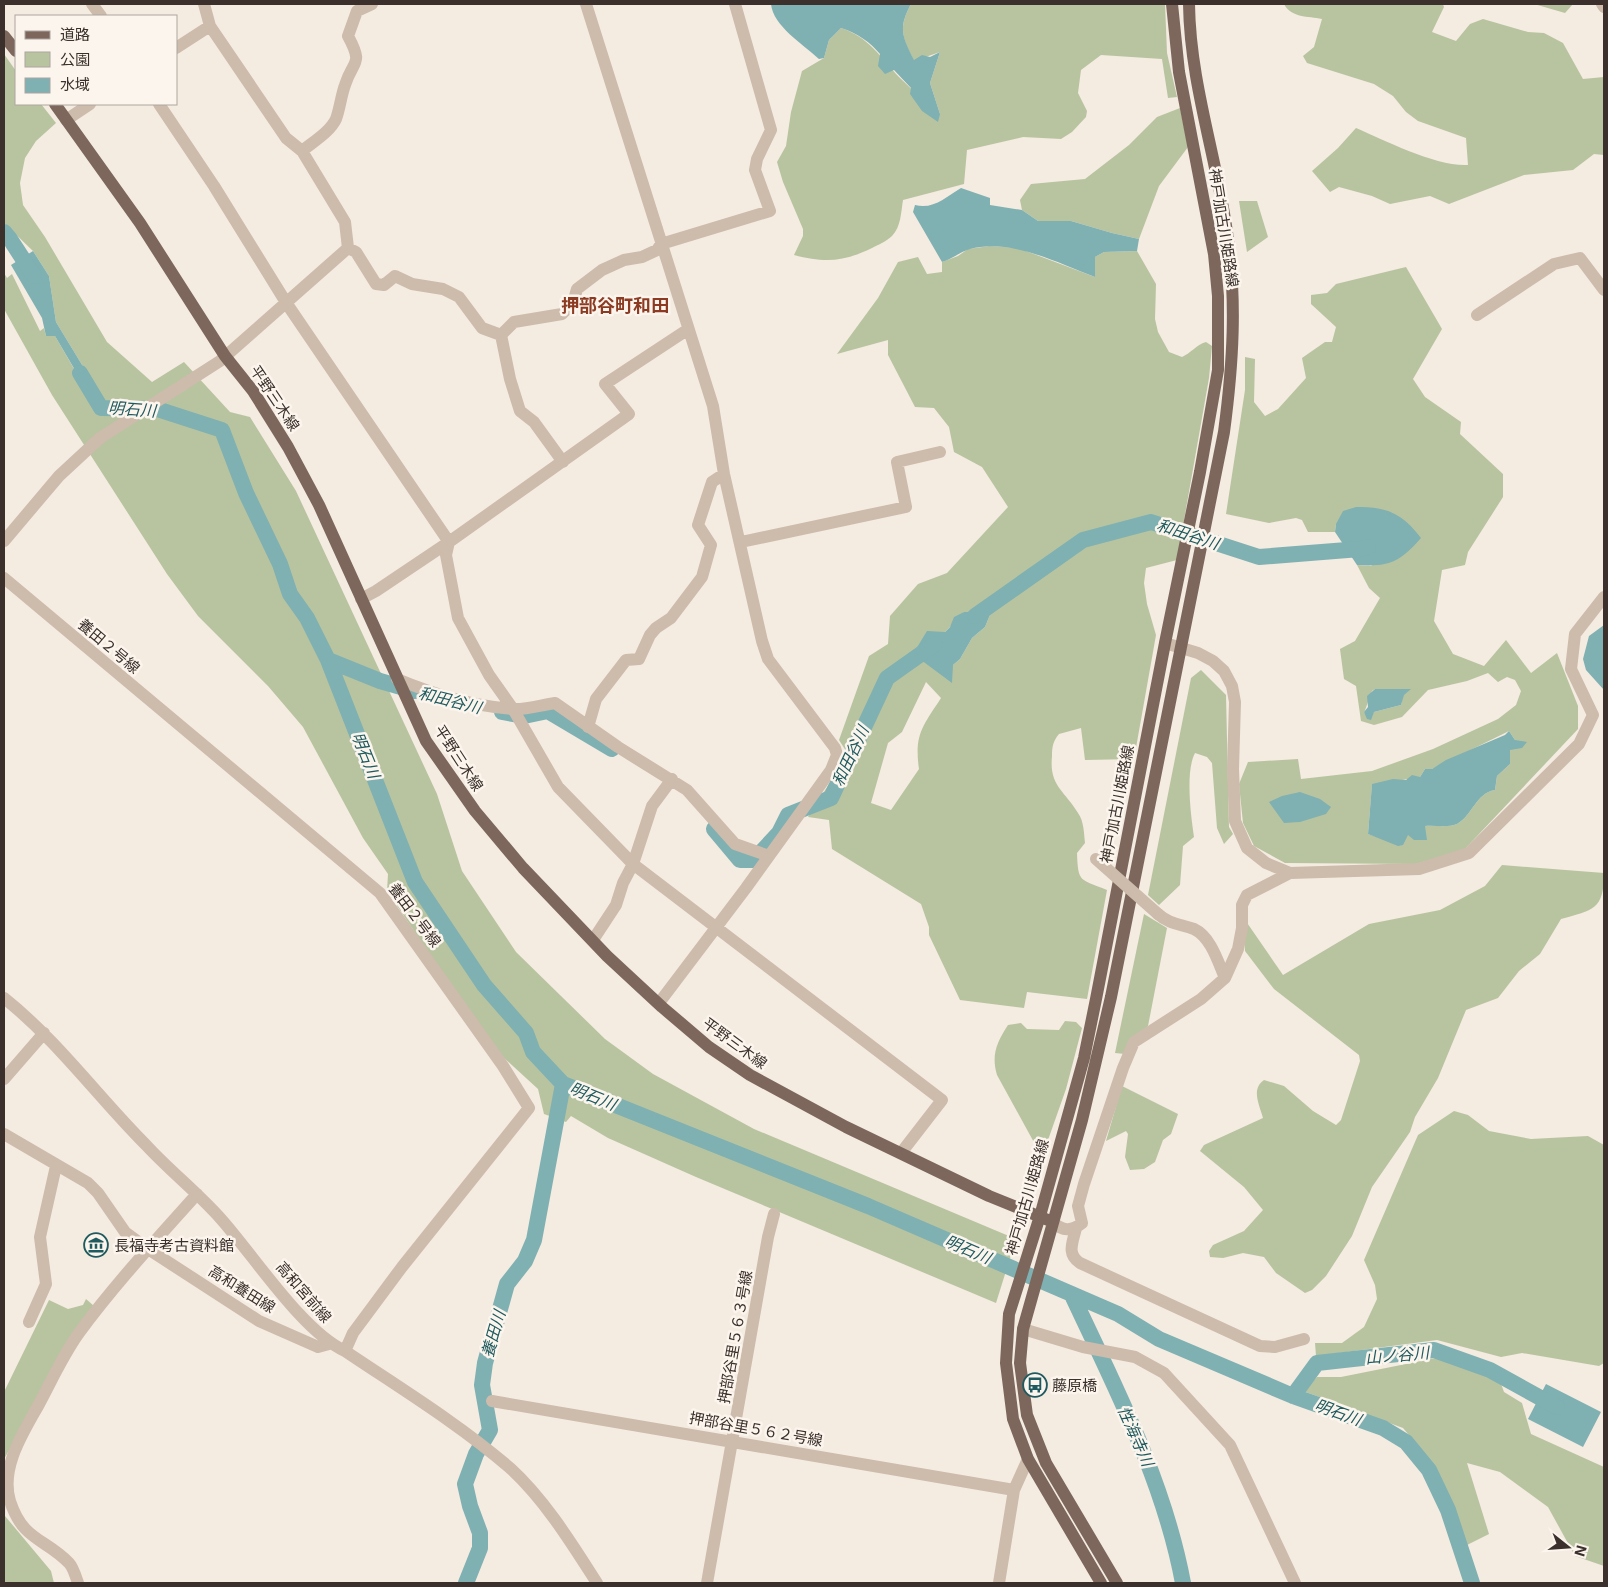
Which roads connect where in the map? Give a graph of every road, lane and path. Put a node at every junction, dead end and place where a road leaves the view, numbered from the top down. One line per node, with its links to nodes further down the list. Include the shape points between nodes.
1 (92, 4): 10 (street)
2 (204, 4): 11 (street)
3 (372, 4): 19 (street, via 357,11 348,36 356,50 356,64 345,84 335,121)
4 (586, 4): 20 (street)
5 (735, 4): 20 (street, via 771,130 755,170 770,211)
6 (1172, 4): 37 (main road, 神戸加古川姫路線, via 1179,72 1214,254 1219,332 1218,370 1211,413)
7 (1189, 4): 38 (main road, 神戸加古川姫路線, via 1194,66 1227,231 1235,326 1224,432)
8 (1602, 4): 9 (street)
9 (1604, 7)
10 (100, 15)
11 (210, 26): 13 (street); 19 (street, via 286,138)
12 (4, 36): 14 (main road)
13 (178, 47)
14 (15, 50)
15 (56, 105): 18 (main road, 平野三木線)
16 (88, 105): 18 (street)
17 (161, 105): 23 (street)
18 (66, 120): 27 (main road, 平野三木線, via 140,223)
19 (302, 151): 21 (street, via 346,222)
20 (661, 244): 25 (street); 26 (street, via 642,258 624,260 602,270 577,289 573,303 562,314 514,322)
21 (348, 248): 23 (street); 26 (street, via 356,252 376,284 384,285 395,276 412,284 443,289 460,297 482,328)
22 (1604, 290): 24 (street, via 1580,258 1554,264)
23 (287, 304): 27 (street); 32 (street)
24 (1477, 315)
25 (687, 330): 29 (street, via 605,384 629,414); 30 (street, via 712,406)
26 (501, 335): 29 (street, via 520,411 534,422)
27 (222, 359): 31 (street, via 100,438 59,476); 36 (main road, 平野三木線, via 253,391 288,447 319,505)
28 (940, 452): 33 (street, via 898,462 906,507)
29 (564, 462): 32 (street)
30 (724, 474): 33 (street); 41 (street, via 712,482 698,525 711,544 702,577 671,618 650,635 639,659 626,660 596,699)
31 (4, 541)
32 (449, 542): 36 (street); 40 (street, via 446,555 458,618 489,675)
33 (741, 542): 43 (street, via 757,626 768,659 814,718 837,755 831,770)
34 (4, 578): 67 (street, 養田２号線, via 380,893 503,1066 529,1108 402,1267 353,1333)
35 (1604, 597): 46 (street, via 1575,634 1571,669 1593,715 1579,744 1469,853 1419,869)
36 (361, 598): 39 (main road, 平野三木線)
37 (1165, 643): 38 (street); 59 (main road, 神戸加古川姫路線, via 1084,1058)
38 (1181, 648): 46 (street, via 1213,661 1224,671 1232,686 1235,702 1235,821 1247,848 1266,863); 60 (main road, 神戸加古川姫路線, via 1112,997 1082,1120)
39 (399, 684): 40 (street, via 476,704); 48 (main road, 平野三木線, via 426,741 475,811 523,868)
40 (514, 709): 41 (street, via 555,704); 45 (street, via 558,787)
41 (588, 727): 42 (street)
42 (672, 779): 43 (street, via 687,790 736,844); 45 (street, via 652,806)
43 (769, 856): 47 (street)
44 (1096, 860): 49 (street, bridge, via 1166,922 1195,930 1210,945)
45 (633, 864): 47 (street); 48 (street, via 616,905)
46 (1290, 873): 49 (street, via 1247,895 1242,905 1238,949)
47 (717, 927): 51 (street); 55 (street, via 942,1100)
48 (593, 940): 51 (main road, 平野三木線)
49 (1225, 978): 61 (street, via 1201,999 1134,1042 1084,1184 1078,1206 1082,1223)
50 (4, 998): 52 (street, 高和宮前線)
51 (659, 1003): 55 (main road, 平野三木線, via 709,1047 750,1076)
52 (44, 1033): 53 (street); 57 (street, 高和宮前線, via 146,1146)
53 (7, 1071)
54 (4, 1134): 56 (street, 高和養田線)
55 (901, 1153): 59 (main road, 平野三木線, via 989,1196)
56 (56, 1166): 62 (street, 高和養田線, via 98,1192 125,1232); 63 (street, via 40,1237 46,1284)
57 (197, 1194): 62 (street); 66 (street, 高和宮前線)
58 (774, 1214): 69 (street, 押部谷里５６３号線)
59 (1040, 1216): 60 (main road, 平野三木線); 70 (main road, 神戸加古川姫路線, via 1009,1314 1006,1363 1012,1410)
60 (1052, 1222): 61 (street, 神戸加古川姫路線, via 1060,1229); 64 (main road, 神戸加古川姫路線)
61 (1076, 1228): 65 (street, via 1070,1253 1080,1263 1260,1346 1275,1347)
62 (148, 1249): 66 (street, 高和養田線, via 259,1321 318,1348); 73 (street, via 78,1334 10,1462 9,1499 16,1517 28,1533 70,1563)
63 (29, 1322)
64 (1023, 1325): 77 (main road, 神戸加古川姫路線, via 1020,1363 1027,1416 1046,1463); 78 (street, via 1083,1347 1135,1357 1164,1373 1230,1445)
65 (1304, 1339)
66 (329, 1344): 67 (street, 高和宮前線)
67 (344, 1351): 72 (street, 高和宮前線, via 437,1412 510,1469 549,1513)
68 (492, 1401): 69 (street, 押部谷里５６２号線)
69 (733, 1442): 71 (street, 押部谷里５６２号線); 74 (street, 押部谷里５６３号線)
70 (1028, 1459): 71 (street); 76 (main road, 神戸加古川姫路線)
71 (1014, 1490): 75 (street)
72 (592, 1580)
73 (78, 1583)
74 (707, 1583)
75 (999, 1583)
76 (1101, 1583)
77 (1117, 1583)
78 (1295, 1583)

